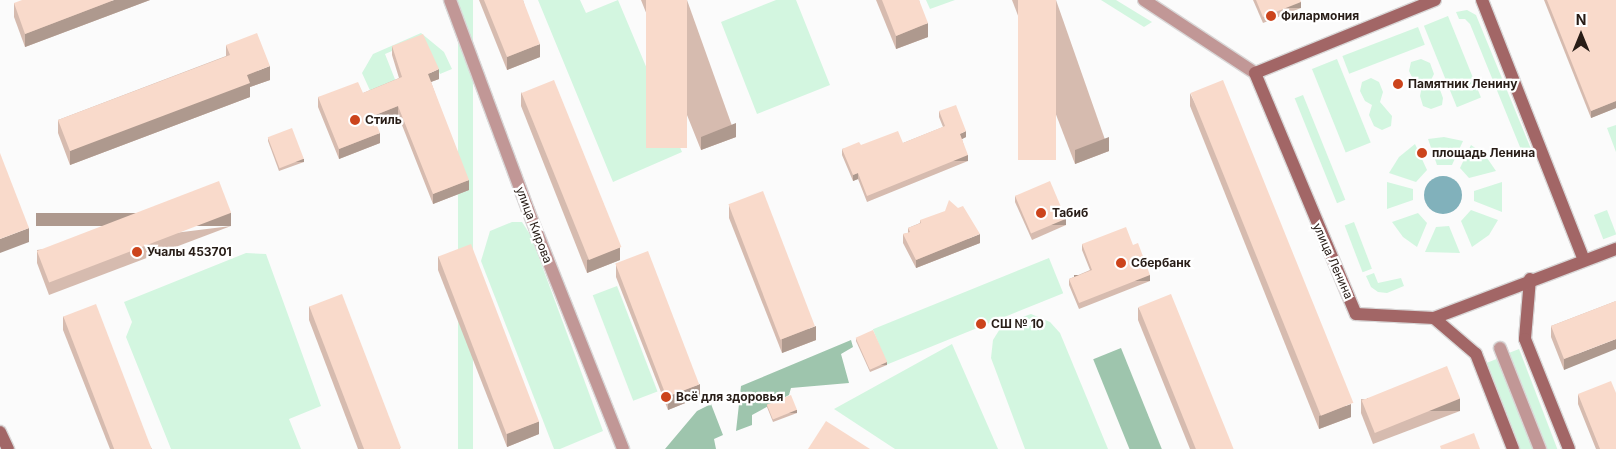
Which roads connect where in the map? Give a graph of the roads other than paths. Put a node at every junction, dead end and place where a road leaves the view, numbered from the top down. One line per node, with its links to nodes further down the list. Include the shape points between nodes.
1 (450, 0): 13 (street, улица Кирова, via 528,210)
2 (1144, 0): 5 (street)
3 (1435, 0): 5 (main road)
4 (1482, 0): 7 (main road)
5 (1255, 73): 9 (main road, улица Ленина, via 1356,314)
6 (1616, 249): 7 (main road)
7 (1584, 260): 8 (main road)
8 (1530, 279): 9 (main road); 16 (main road, via 1525,339)
9 (1434, 318): 14 (main road, via 1476,354)
10 (1500, 348): 15 (street)
11 (0, 432): 12 (main road)
12 (8, 449)
13 (623, 449)
14 (1513, 449)
15 (1540, 449)
16 (1569, 449)

